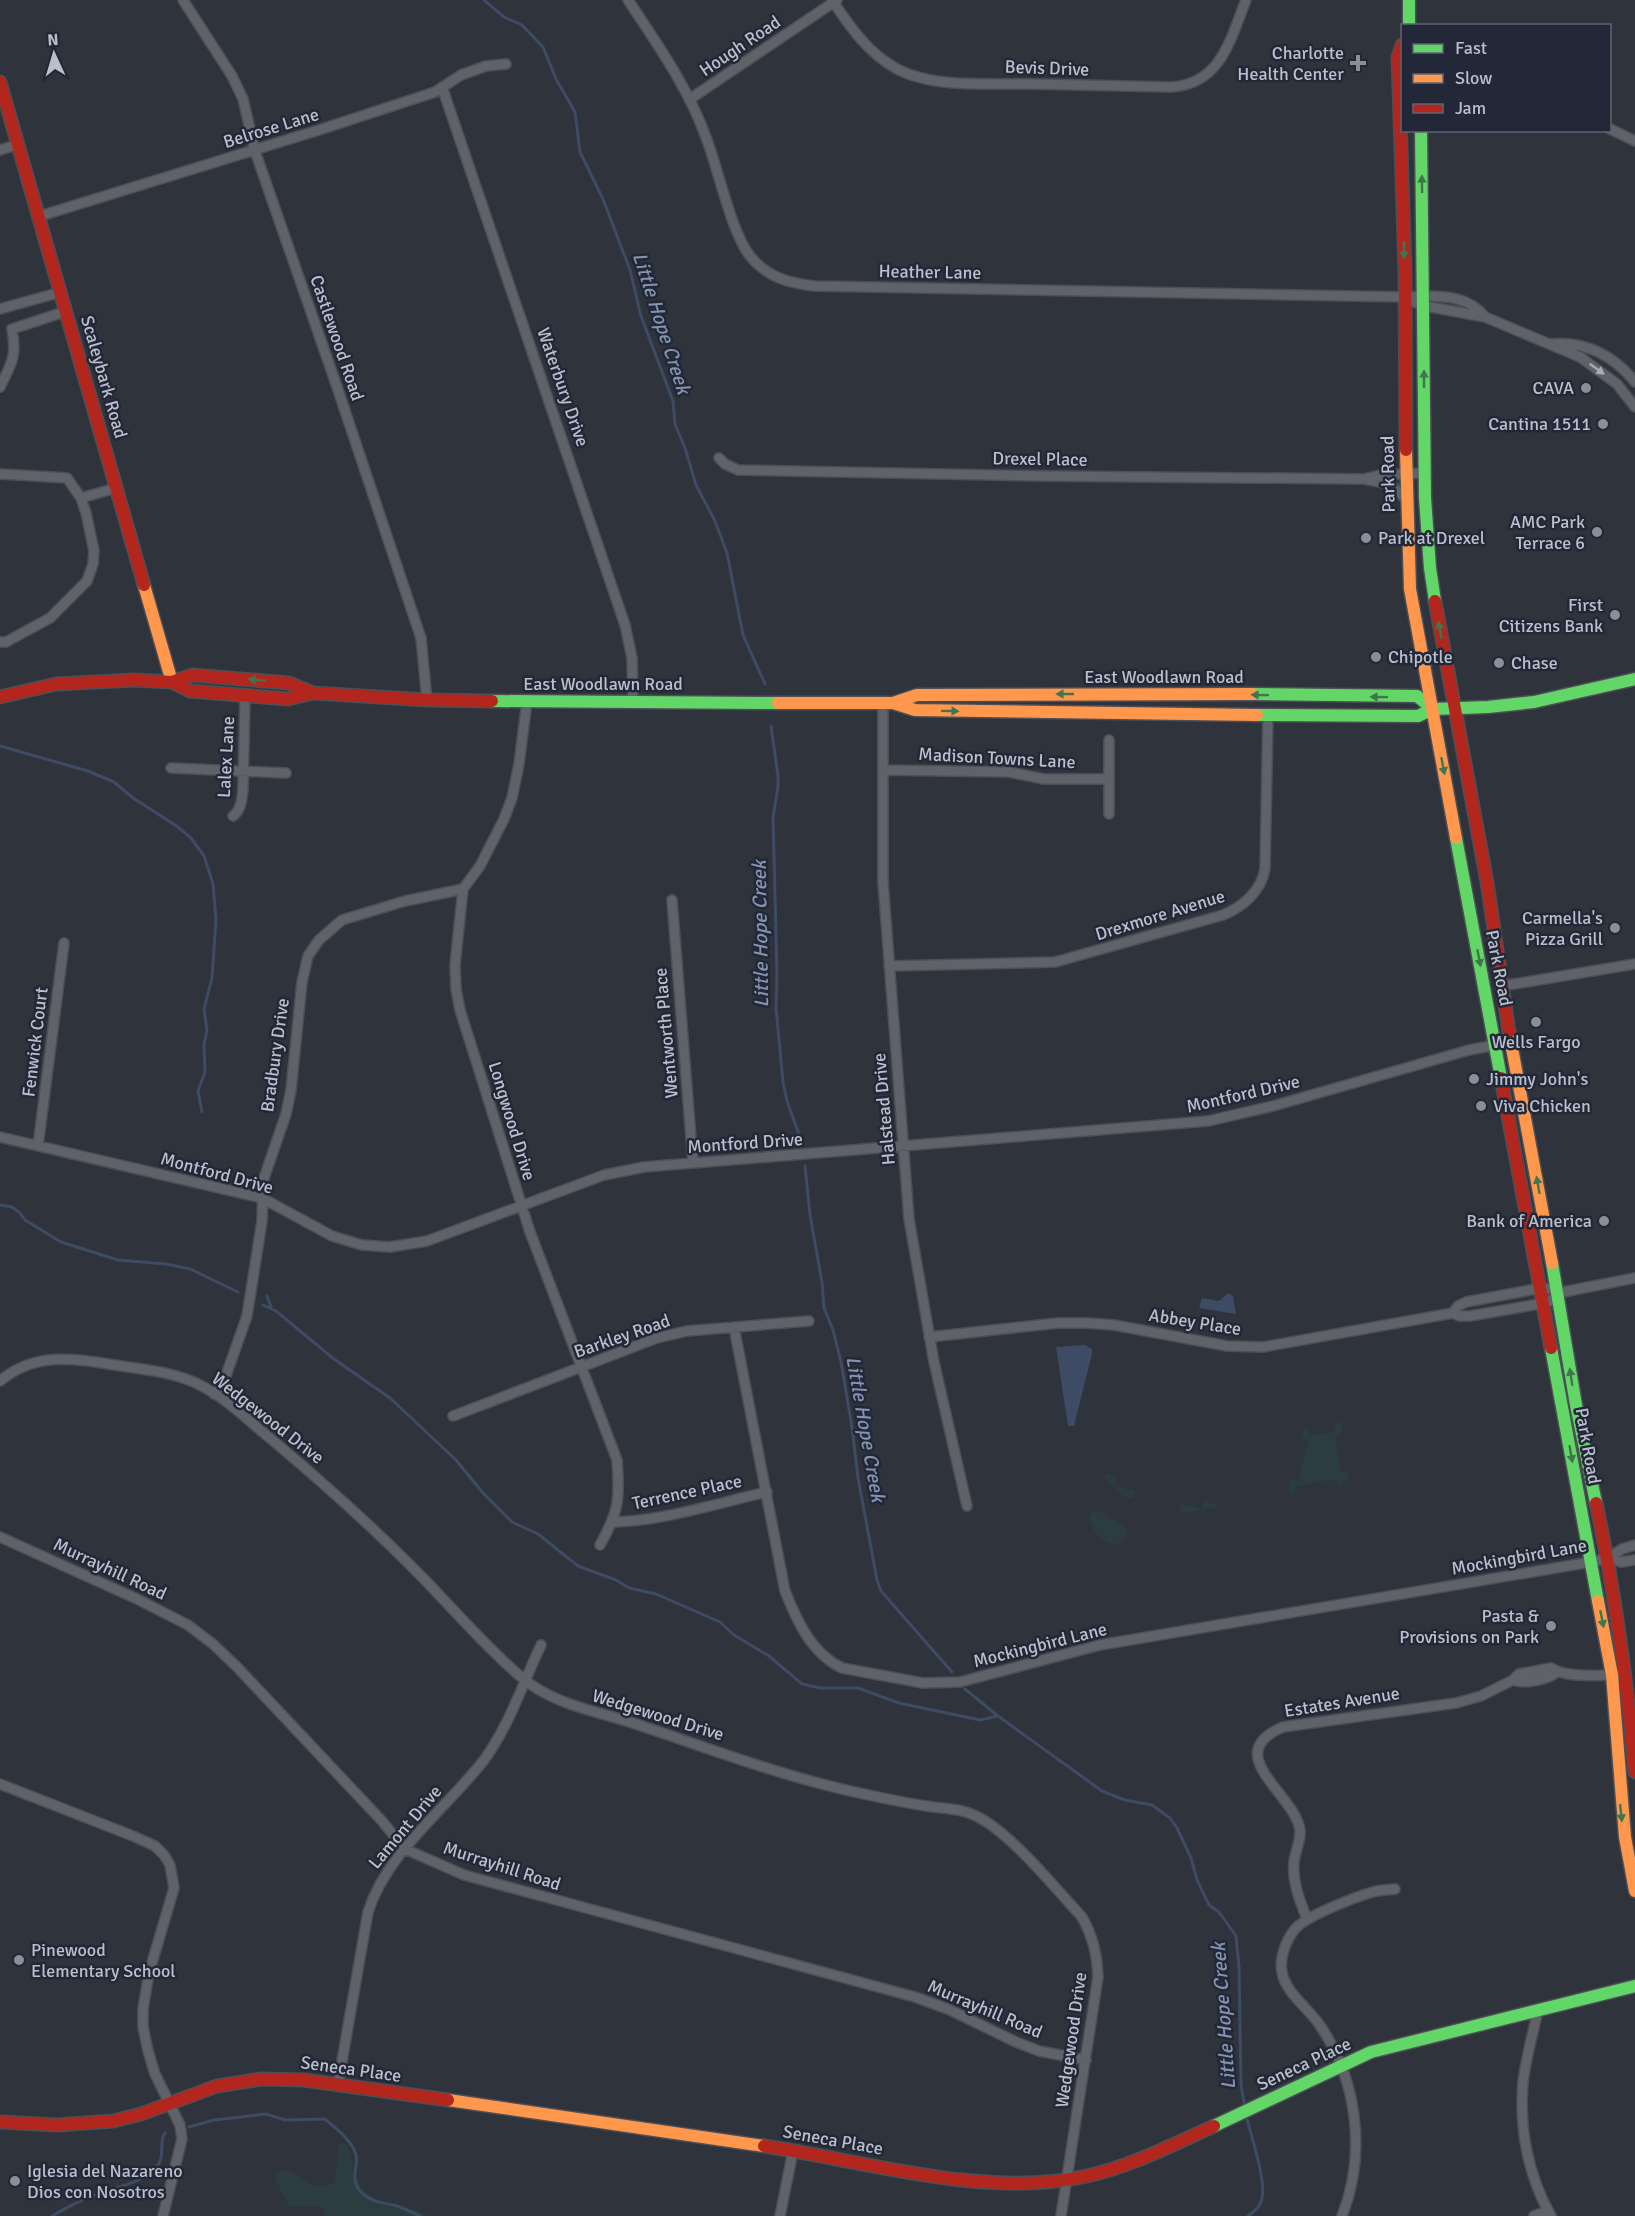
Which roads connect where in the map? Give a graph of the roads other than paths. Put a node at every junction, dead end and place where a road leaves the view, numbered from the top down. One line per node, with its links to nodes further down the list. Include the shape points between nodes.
1 (183, 0): 17 (street, Castlewood Road, via 239,91)
2 (628, 0): 11 (street, Heather Lane)
3 (1246, 0): 5 (street, Bevis Drive, via 1217,65 1200,81 1172,87 936,81 919,77 892,66 866,47)
4 (1409, 0): 6 (main road)
5 (834, 1): 11 (street, Hough Road)
6 (1409, 24)
7 (1401, 41): 20 (main road, Park Road, one-way to 20, via 1398,57)
8 (506, 64): 10 (street, Belrose Lane, via 486,66)
9 (0, 82): 15 (main road, Scaleybark Road)
10 (442, 87): 17 (street, Belrose Lane); 44 (street, Waterbury Drive, via 625,625 632,658)
11 (690, 99): 20 (street, Heather Lane, via 747,254 768,273 795,284)
12 (1611, 129): 14 (street)
13 (1421, 132): 21 (main road, Park Road, one-way to 13)
14 (1635, 141)
15 (19, 144): 16 (street); 18 (main road, Scaleybark Road)
16 (0, 150)
17 (255, 151): 18 (street, Belrose Lane); 42 (street, Castlewood Road, via 405,586 423,647)
18 (40, 216): 19 (main road, Scaleybark Road)
19 (61, 292): 22 (street); 23 (main road, Scaleybark Road)
20 (1405, 297): 21 (street, Heather Lane); 29 (main road, Park Road)
21 (1424, 301): 24 (street, Heather Lane, via 1485,316); 30 (main road, Park Road, one-way to 21)
22 (0, 309)
23 (67, 310): 26 (street, via 12,329 13,360); 33 (main road, Scaleybark Road)
24 (1550, 344): 25 (street, via 1592,348); 27 (street, one-way to 27, via 1594,366)
25 (1635, 382)
26 (0, 387)
27 (1635, 407)
28 (719, 458): 32 (street, Drexel Place, via 738,470)
29 (1406, 473): 30 (street, Drexel Place); 32 (street, Drexel Place); 35 (main road, Park Road)
30 (1425, 473): 46 (main road, Park Road, one-way to 30, via 1430,568)
31 (0, 474): 34 (street, via 67,478)
32 (1364, 478): 35 (street, Drexel Place, via 1390,484)
33 (116, 488): 34 (street); 38 (main road, Scaleybark Road)
34 (81, 498): 36 (street, via 94,551 87,581 50,618)
35 (1406, 499): 47 (main road, Park Road, via 1410,589)
36 (0, 642)
37 (1635, 679): 46 (main road, East Woodlawn Road, via 1534,702)
38 (172, 682): 39 (main road, East Woodlawn Road, one-way to 38, via 289,683 192,675); 40 (main road, East Woodlawn Road, via 86,681); 41 (main road, East Woodlawn Road, via 190,691)
39 (313, 693): 41 (main road, East Woodlawn Road, via 288,699); 42 (main road, East Woodlawn Road)
40 (0, 697)
41 (246, 697): 52 (street, Lalex Lane)
42 (427, 700): 43 (main road, East Woodlawn Road)
43 (527, 701): 44 (main road, East Woodlawn Road); 57 (street, via 512,798 480,866)
44 (633, 702): 45 (main road, East Woodlawn Road)
45 (888, 703): 47 (main road, East Woodlawn Road, one-way to 45, via 1417,696 917,695); 48 (main road, East Woodlawn Road, one-way to 48, via 915,710); 51 (street, Halstead Drive)
46 (1454, 708): 47 (main road, East Woodlawn Road); 62 (main road, Park Road)
47 (1433, 709): 48 (main road, East Woodlawn Road, via 1406,717); 64 (main road, Park Road, one-way to 64)
48 (1268, 714): 61 (street, Drexmore Avenue, via 1265,869 1245,903 1200,922 1055,962)
49 (1109, 740): 54 (street)
50 (171, 768): 52 (street)
51 (883, 770): 54 (street, Madison Towns Lane, via 1009,772 1044,779); 61 (street, Halstead Drive, via 883,882)
52 (244, 771): 53 (street); 56 (street, Lalex Lane, via 242,802)
53 (286, 773)
54 (1109, 779): 55 (street)
55 (1109, 814)
56 (233, 816)
57 (463, 889): 69 (street, Bradbury Drive, via 356,914 342,920 312,948 302,982 291,1090 263,1180); 70 (street, Longwood Drive, via 456,989)
58 (672, 900): 68 (street, Wentworth Place)
59 (64, 943): 66 (street, Fenwick Court)
60 (1635, 964): 62 (street)
61 (889, 966): 67 (street, Halstead Drive)
62 (1502, 986): 63 (main road, Park Road)
63 (1512, 1042): 64 (street, Montford Drive); 73 (main road, Park Road, one-way to 63)
64 (1495, 1045): 67 (street, Montford Drive, via 1208,1121); 72 (main road, Park Road)
65 (0, 1137): 66 (street, Montford Drive)
66 (38, 1146): 69 (street, Montford Drive)
67 (904, 1147): 68 (street, Montford Drive); 78 (street, Halstead Drive, via 911,1238)
68 (693, 1163): 70 (street, Montford Drive, via 604,1175)
69 (262, 1198): 70 (street, Montford Drive, via 332,1236 362,1245 390,1247 427,1241); 81 (street, Bradbury Drive, via 247,1316 228,1372)
70 (521, 1205): 79 (street, Longwood Drive)
71 (1635, 1278): 73 (street)
72 (1541, 1288): 73 (street); 74 (main road, Park Road); 75 (street, via 1466,1302)
73 (1558, 1293): 74 (street); 89 (main road, Park Road, one-way to 73, via 1576,1405)
74 (1544, 1303): 75 (street, via 1470,1316); 91 (main road, Park Road, one-way to 91)
75 (1453, 1312): 78 (street, Abbey Place, via 1263,1347 1227,1347 1114,1324 1088,1323)
76 (809, 1321): 77 (street, Barkley Road)
77 (734, 1327): 79 (street, Barkley Road, via 657,1338); 83 (street, Mockingbird Lane)
78 (929, 1337): 84 (street, Halstead Drive)
79 (582, 1367): 82 (street, Barkley Road); 85 (street, Longwood Drive, via 617,1461 619,1494)
80 (0, 1381): 81 (street, Wedgewood Drive, via 31,1363 66,1358 170,1374)
81 (214, 1394): 95 (street, Wedgewood Drive, via 344,1500)
82 (453, 1416)
83 (767, 1492): 85 (street, Terrence Place); 91 (street, Mockingbird Lane, via 785,1591 794,1615 821,1655 842,1668 923,1683 975,1679 1100,1645)
84 (967, 1506)
85 (613, 1522): 87 (street, Longwood Drive)
86 (0, 1537): 98 (street, Murrayhill Road, via 137,1599 197,1632 237,1667)
87 (600, 1545)
88 (1635, 1545): 89 (street, Mockingbird Lane)
89 (1608, 1558): 90 (street, Mockingbird Lane, via 1621,1562); 91 (street, Mockingbird Lane); 93 (main road, Park Road)
90 (1635, 1560)
91 (1591, 1562): 94 (main road, Park Road, one-way to 94)
92 (541, 1645): 95 (street, Lamont Drive)
93 (1626, 1674): 94 (street, Estates Avenue); 96 (main road, Park Road)
94 (1612, 1675): 100 (main road, Park Road, one-way to 100, via 1621,1811); 101 (street, Estates Avenue, via 1537,1675 1520,1682 1513,1680 1456,1703 1283,1727 1262,1739 1257,1758 1260,1766 1300,1829 1294,1870)
95 (524, 1680): 98 (street, Lamont Drive, via 485,1758); 104 (street, Wedgewood Drive, via 579,1708 789,1775 867,1795 957,1809 987,1821 1082,1917 1090,1933 1098,1959 1098,1977)
96 (1635, 1772)
97 (0, 1784): 107 (street, via 141,1839 155,1846 171,1865 174,1888 147,1980 143,2009 148,2051)
98 (405, 1849): 104 (street, Murrayhill Road, via 464,1875 915,1997 1023,2045); 106 (street, Lamont Drive, via 382,1877 368,1912)
99 (1395, 1889): 101 (street, via 1374,1891)
100 (1635, 1891)
101 (1307, 1919): 105 (street, via 1289,1938 1281,1960 1282,1971 1287,1985 1325,2033)
102 (1635, 1986): 103 (main road, Seneca Place)
103 (1539, 2010): 105 (main road, Seneca Place, via 1394,2045); 111 (street, via 1523,2080 1522,2104 1527,2156)
104 (1086, 2060): 110 (street, Wedgewood Drive)
105 (1341, 2066): 110 (main road, Seneca Place, via 1129,2165); 115 (street, via 1352,2093 1356,2142 1352,2182)
106 (339, 2084): 107 (main road, Seneca Place, via 261,2079 218,2086); 109 (main road, Seneca Place)
107 (169, 2104): 108 (main road, Seneca Place, via 141,2114 85,2124); 112 (street, via 182,2139)
108 (0, 2122)
109 (793, 2151): 110 (main road, Seneca Place, via 953,2177 1003,2182); 113 (street)
110 (1067, 2180): 114 (street, Wedgewood Drive)
111 (1550, 2213): 116 (street)
112 (163, 2216)
113 (780, 2216)
114 (1061, 2216)
115 (1342, 2216)
116 (1534, 2216)

